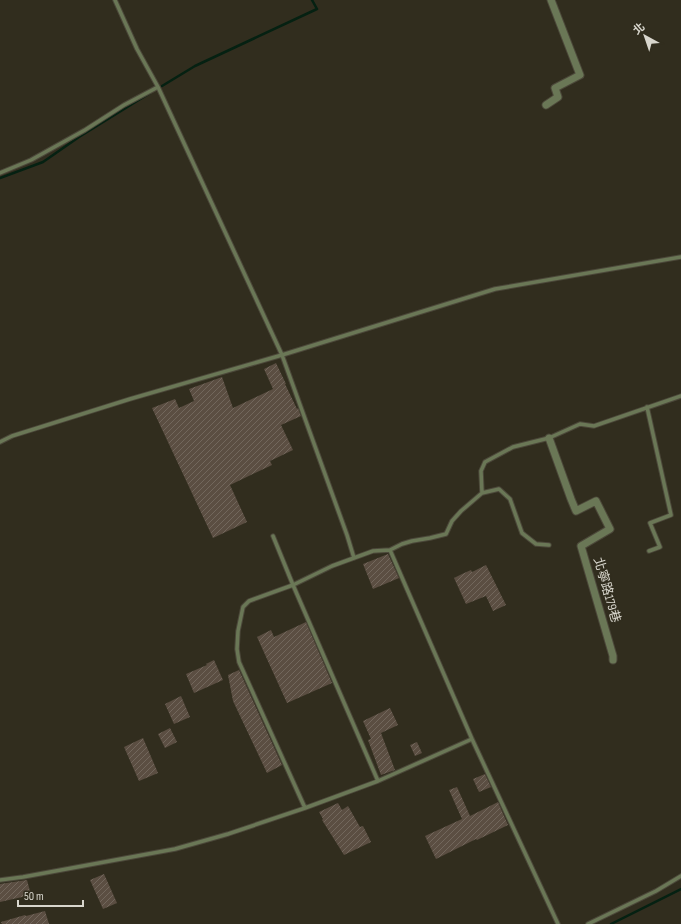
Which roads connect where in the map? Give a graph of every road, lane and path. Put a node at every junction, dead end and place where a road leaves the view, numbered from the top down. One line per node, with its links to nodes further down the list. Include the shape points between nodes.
1 (115, 0): 3 (lane)
2 (551, 0): 4 (street, via 580,75 555,88 558,97)
3 (158, 87): 5 (lane, via 31,160); 7 (lane)
4 (546, 105)
5 (0, 173)
6 (681, 257): 7 (lane, via 495,289)
7 (282, 355): 11 (lane, via 130,399); 17 (lane)
8 (681, 396): 9 (lane)
9 (647, 407): 10 (lane, via 594,426 580,424); 16 (lane, via 671,515 650,523 660,547)
10 (550, 438): 12 (lane, via 513,447 485,462 481,471); 19 (street, 北寧路179巷, via 576,511 596,501 610,529 581,546)
11 (0, 442)
12 (482, 493): 14 (lane, via 499,489 510,499 522,533 536,544); 15 (lane, via 452,520 446,534 412,541)
13 (273, 536): 18 (lane)
14 (549, 545)
15 (390, 550): 17 (lane, via 373,551); 20 (lane)
16 (649, 551)
17 (354, 558): 18 (lane)
18 (293, 585): 21 (lane); 22 (lane, via 249,601 243,607 236,649)
19 (613, 660)
20 (472, 739): 21 (lane); 25 (lane)
21 (378, 781): 22 (lane)
22 (305, 808): 24 (lane, via 175,849)
23 (681, 876): 26 (lane)
24 (0, 880)
25 (558, 924)
26 (588, 924)

